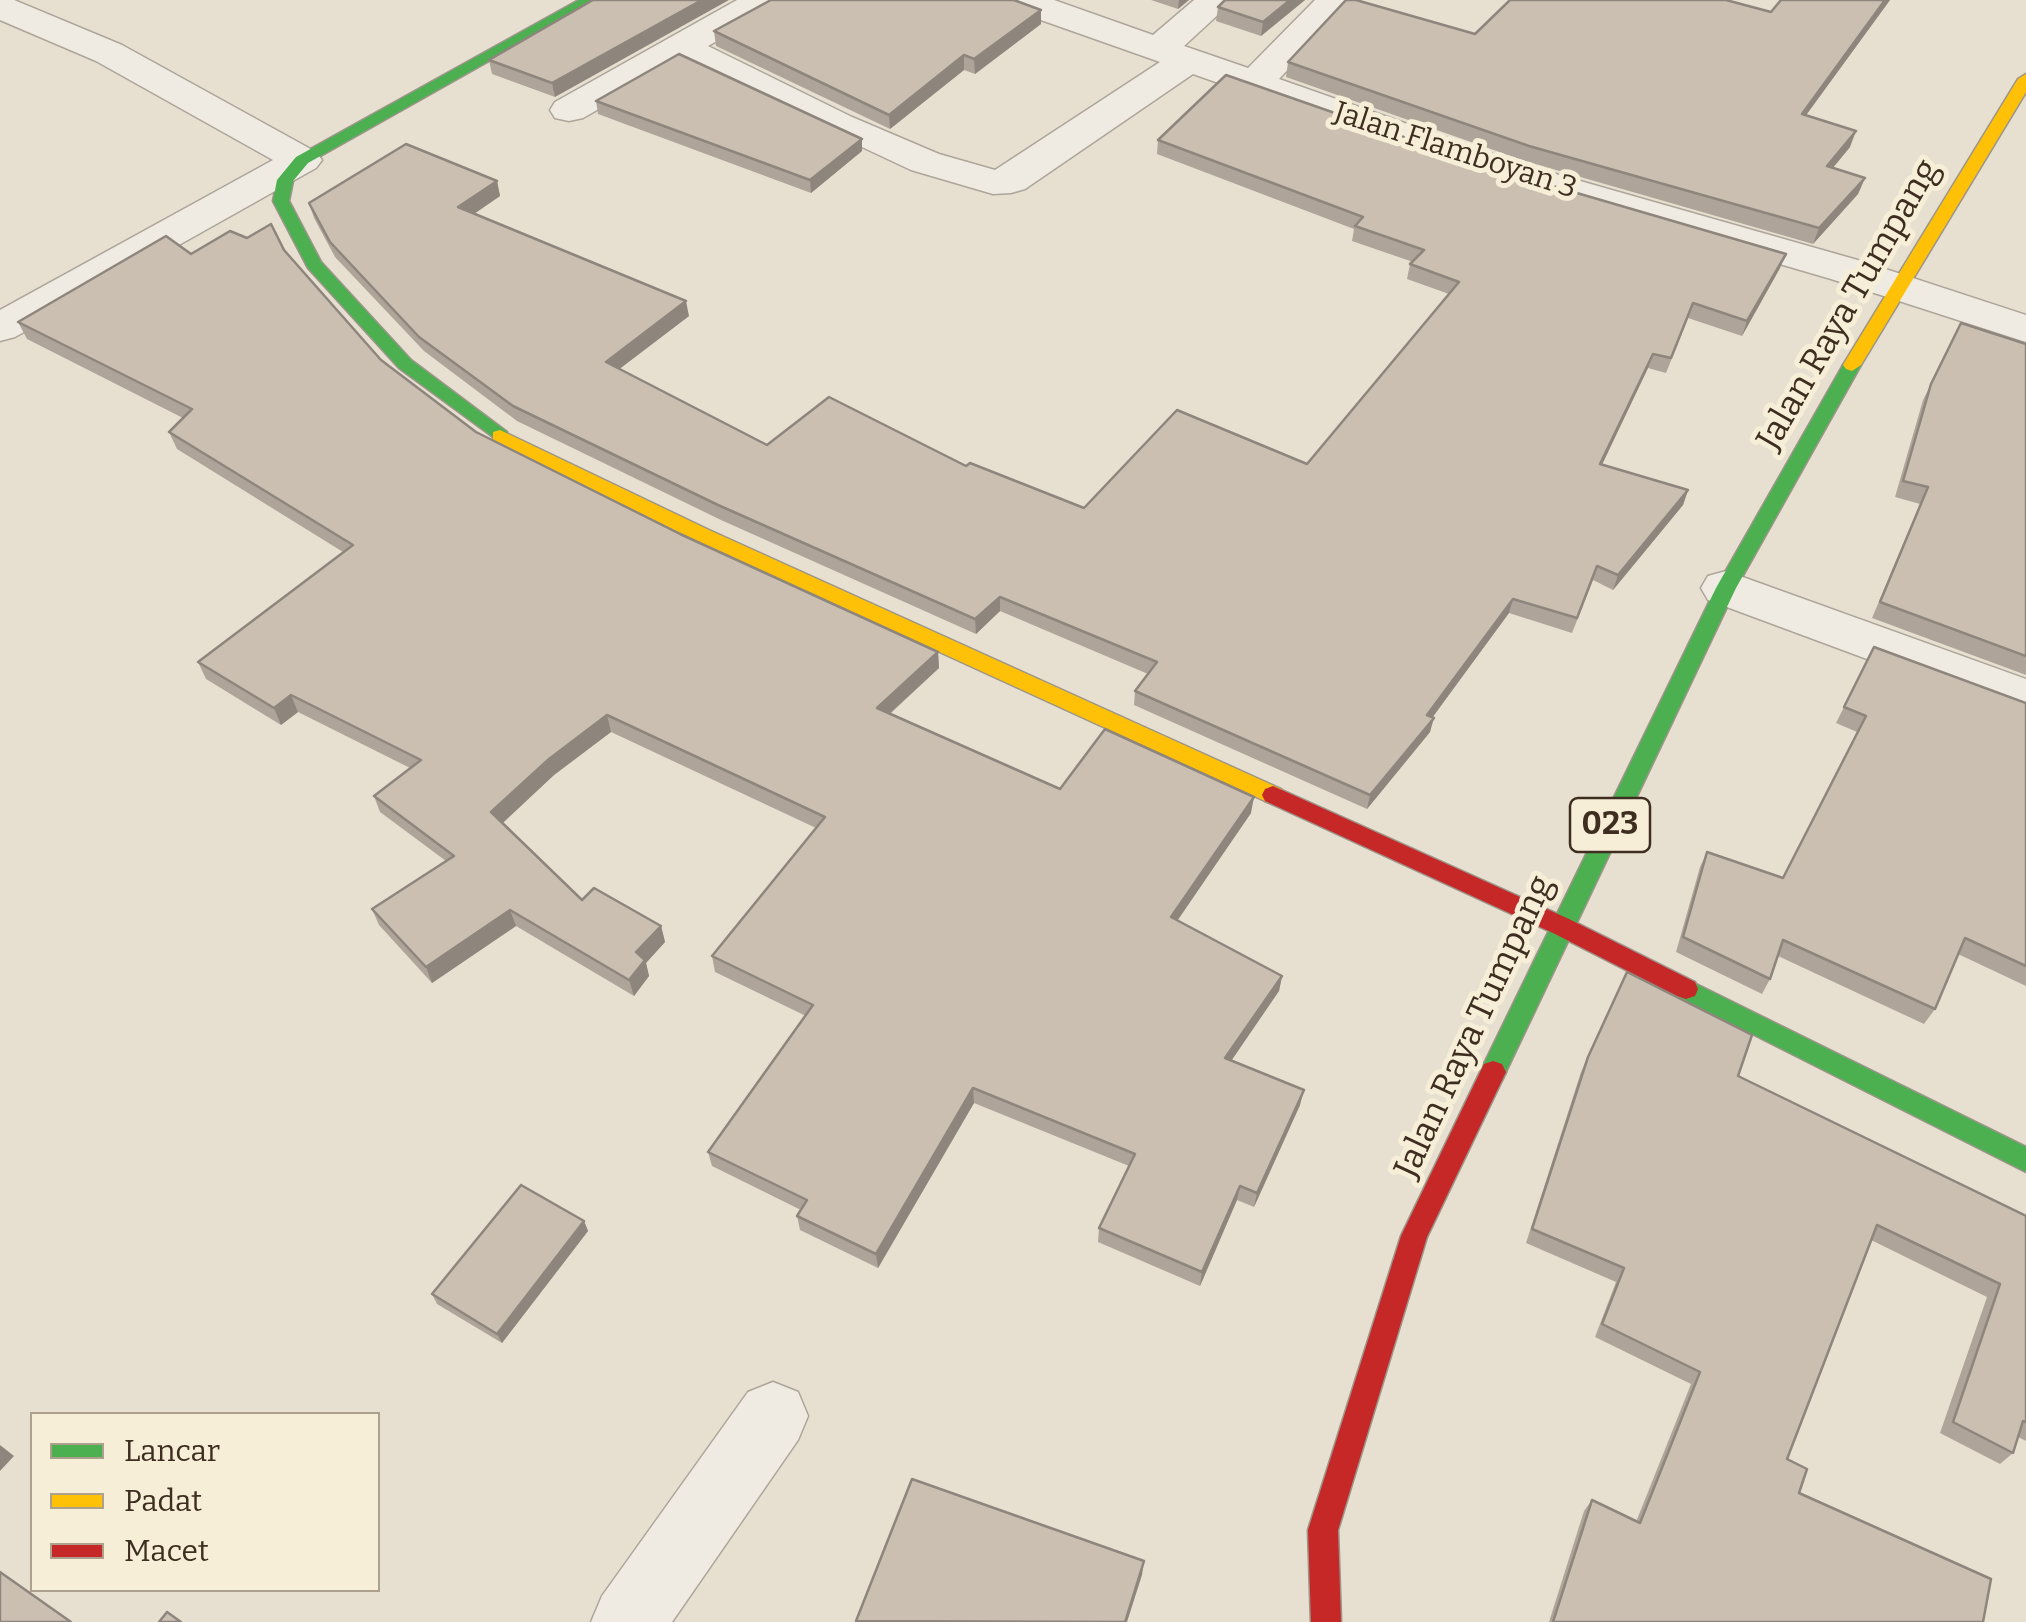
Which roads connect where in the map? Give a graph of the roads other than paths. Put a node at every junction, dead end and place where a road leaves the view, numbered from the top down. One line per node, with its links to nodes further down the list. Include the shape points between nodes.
1 (590, 0): 12 (street)
2 (763, 0): 7 (street)
3 (1020, 0): 8 (street, Jalan Flamboyan 3)
4 (1216, 0): 8 (street)
5 (1335, 0): 10 (street)
6 (0, 7): 12 (street, via 108,54)
7 (680, 47): 8 (street, via 838,125 993,182 1010,182); 11 (street)
8 (1173, 54): 10 (street, Jalan Flamboyan 3)
9 (2026, 79): 13 (street, Jalan Raya Tumpang / 023)
10 (1254, 83): 13 (street, Jalan Flamboyan 3, via 1510,173)
11 (569, 110)
12 (302, 160): 14 (street); 18 (street, via 285,180 281,201 314,264 405,364 499,435 702,535)
13 (1896, 287): 15 (street, Jalan Flamboyan 3); 16 (street, Jalan Raya Tumpang / 023)
14 (0, 328)
15 (2026, 328)
16 (1726, 588): 17 (street); 18 (street, Jalan Raya Tumpang / 023)
17 (2026, 699)
18 (1561, 926): 19 (street); 22 (street, Jalan Raya Tumpang / 023, via 1414,1236 1324,1530)
19 (2026, 1160)
20 (773, 1416): 21 (street)
21 (628, 1622)
22 (1326, 1622)

